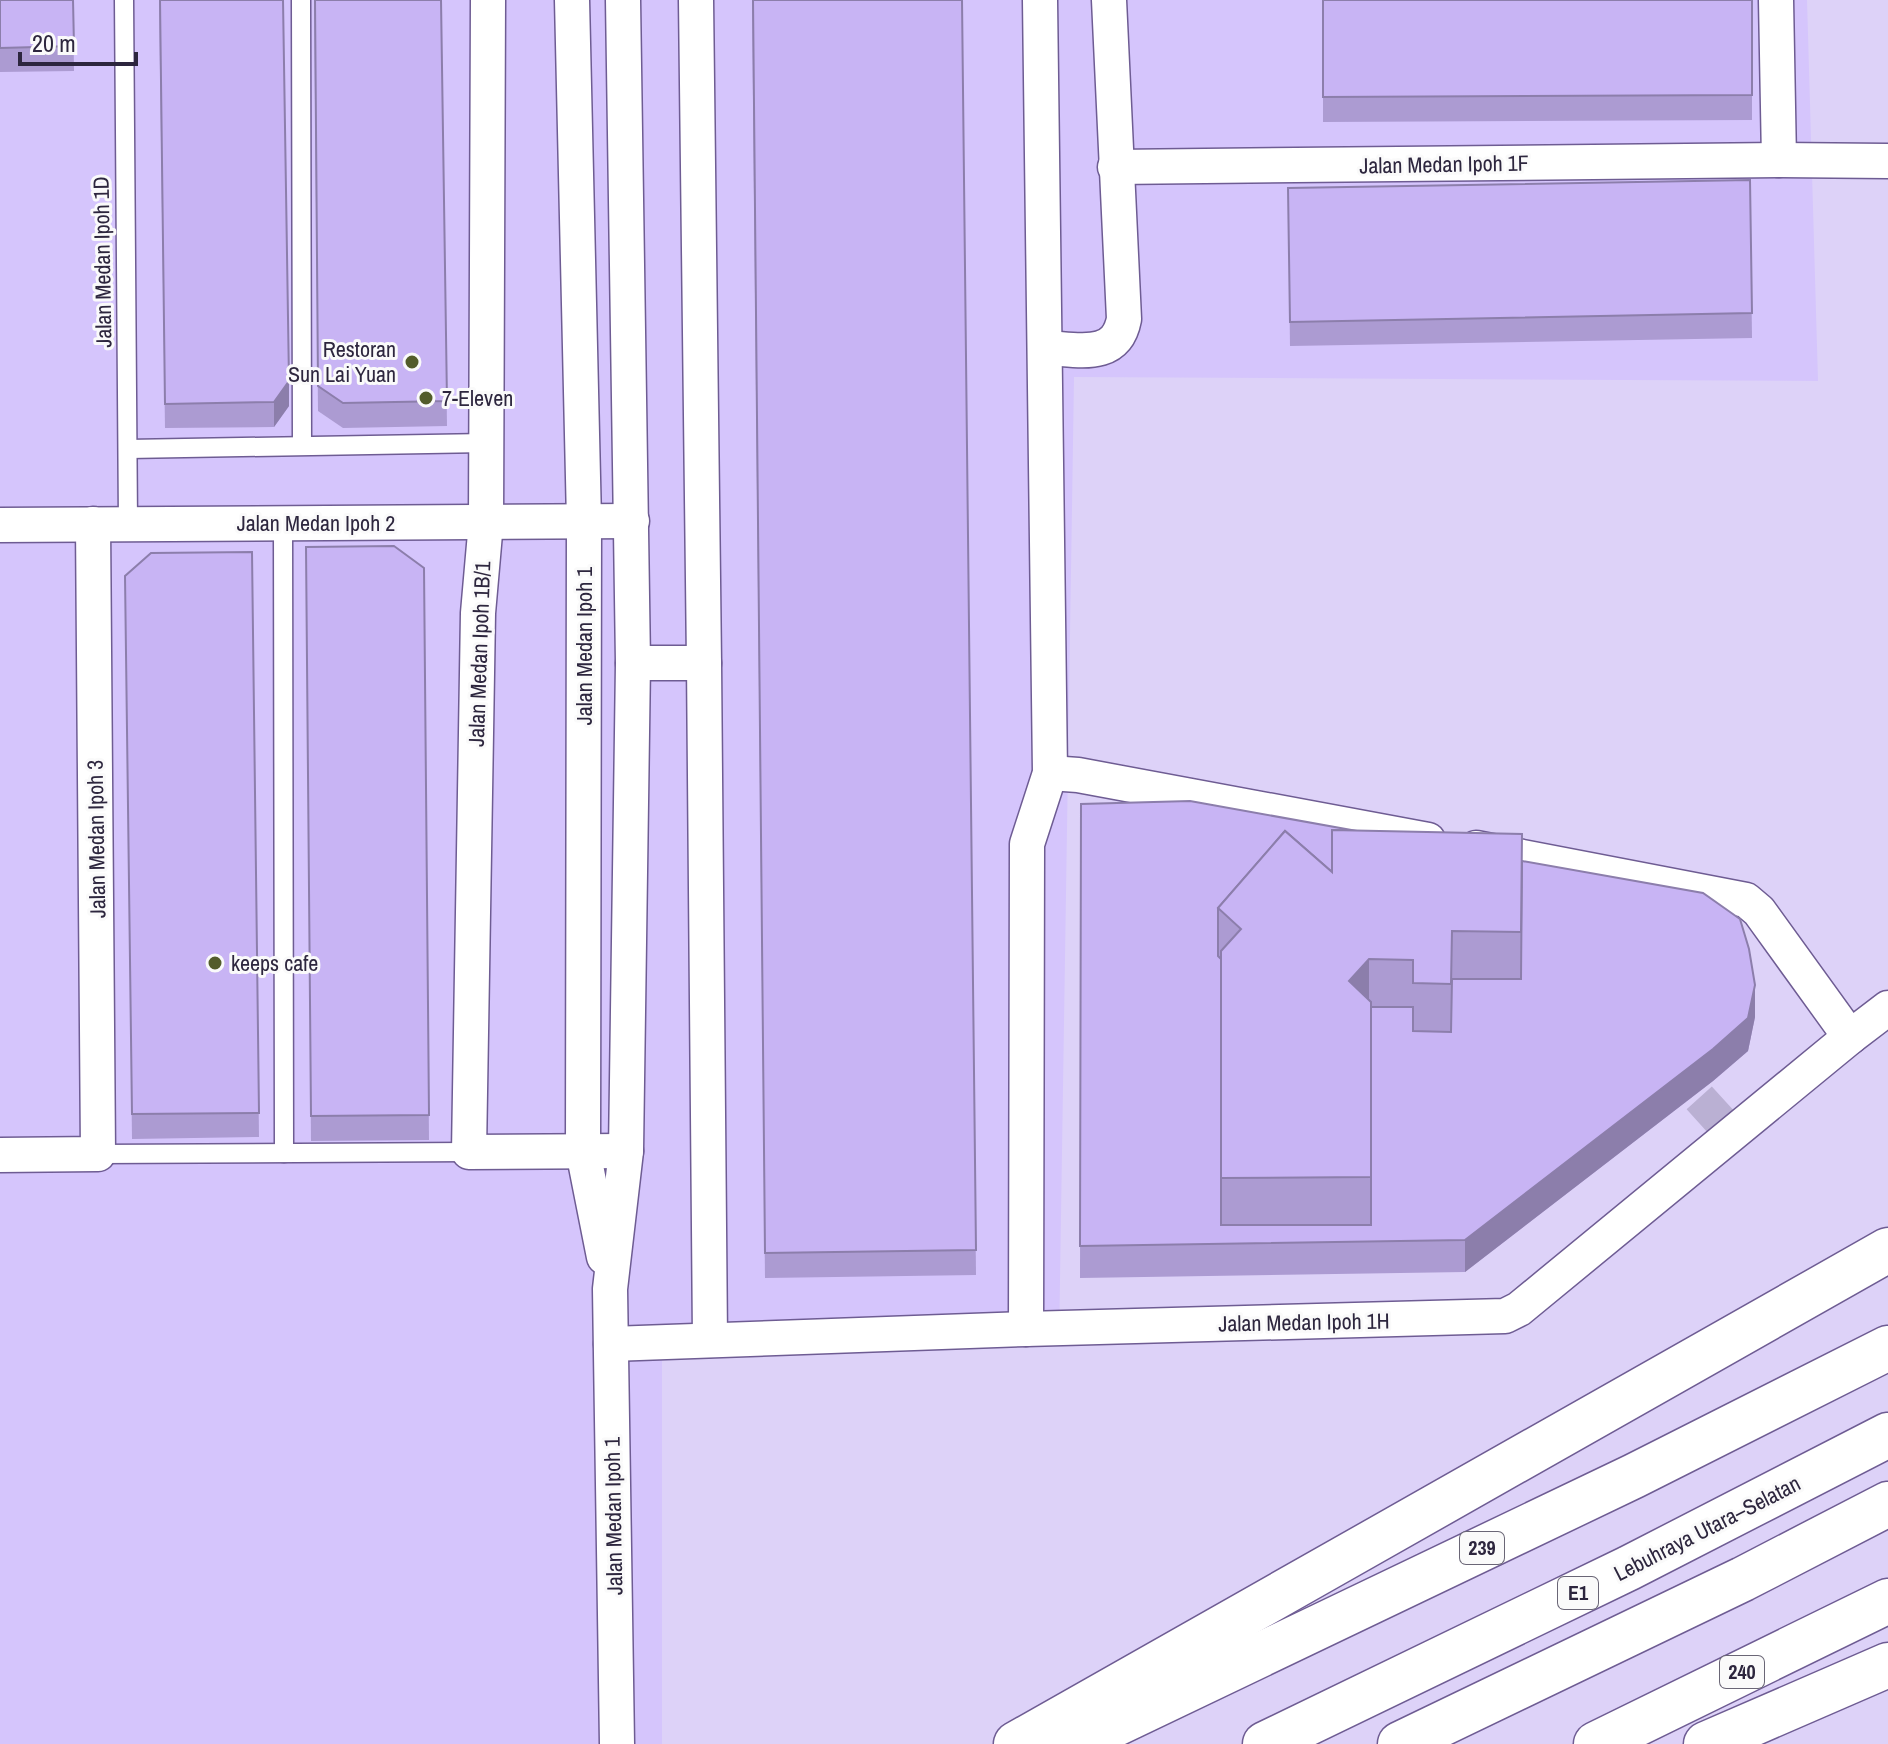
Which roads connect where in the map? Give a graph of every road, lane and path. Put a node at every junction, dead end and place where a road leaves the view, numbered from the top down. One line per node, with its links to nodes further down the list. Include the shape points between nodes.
1 (124, 0): 16 (lane, Jalan Medan Ipoh 1D)
2 (301, 0): 15 (lane)
3 (488, 0): 14 (street, Jalan Medan Ipoh 1B/1)
4 (572, 0): 17 (street, Jalan Medan Ipoh 1)
5 (623, 0): 18 (street, Jalan Medan Ipoh 1)
6 (696, 0): 25 (street)
7 (1040, 0): 13 (street)
8 (1109, 0): 12 (street)
9 (1776, 0): 10 (street)
10 (1779, 160): 11 (street, Jalan Medan Ipoh 1F); 12 (street, Jalan Medan Ipoh 1F)
11 (1888, 161)
12 (1115, 167): 13 (street, via 1122,330 1116,340 1096,350)
13 (1045, 348): 26 (street)
14 (486, 443): 15 (lane); 19 (street, Jalan Medan Ipoh 1B/1)
15 (302, 445): 16 (lane)
16 (128, 449): 22 (lane, Jalan Medan Ipoh 1D)
17 (584, 521): 18 (street, Jalan Medan Ipoh 2); 19 (street, Jalan Medan Ipoh 2); 29 (street, Jalan Medan Ipoh 1)
18 (632, 521): 24 (street, Jalan Medan Ipoh 1)
19 (486, 522): 20 (street, Jalan Medan Ipoh 2); 31 (street, Jalan Medan Ipoh 1B/1, via 478,613)
20 (283, 523): 22 (street, Jalan Medan Ipoh 2); 32 (lane)
21 (93, 524): 22 (street, Jalan Medan Ipoh 2); 23 (street, Jalan Medan Ipoh 2); 33 (street, Jalan Medan Ipoh 3)
22 (128, 524)
23 (0, 525)
24 (633, 663): 25 (street); 30 (street, Jalan Medan Ipoh 1)
25 (704, 663): 38 (street)
26 (1050, 773): 28 (street, via 1738,897 1759,911); 37 (street, via 1027,844)
27 (1888, 1008): 28 (street, Jalan Medan Ipoh 1H)
28 (1850, 1037): 37 (street, Jalan Medan Ipoh 1H, via 1512,1314)
29 (583, 1151): 30 (street); 31 (street); 36 (street, Jalan Medan Ipoh 1)
30 (626, 1151): 36 (street, Jalan Medan Ipoh 1)
31 (469, 1152): 32 (lane)
32 (284, 1153): 33 (lane)
33 (98, 1154): 34 (street)
34 (0, 1155)
35 (1888, 1250): 46 (main road)
36 (610, 1289): 39 (street, Jalan Medan Ipoh 1)
37 (1026, 1329): 38 (street, Jalan Medan Ipoh 1H)
38 (710, 1340): 39 (street, Jalan Medan Ipoh 1H)
39 (611, 1344): 45 (street, Jalan Medan Ipoh 1)
40 (1888, 1348): 47 (main road, 239)
41 (1888, 1435): 48 (main road, Lebuhraya Utara–Selatan / E1, via 1629,1568)
42 (1888, 1504): 49 (main road)
43 (1888, 1601): 50 (main road, 240)
44 (1888, 1665): 51 (main road)
45 (617, 1744)
46 (1016, 1744)
47 (1074, 1744)
48 (1265, 1744)
49 (1400, 1744)
50 (1596, 1744)
51 (1706, 1744)

